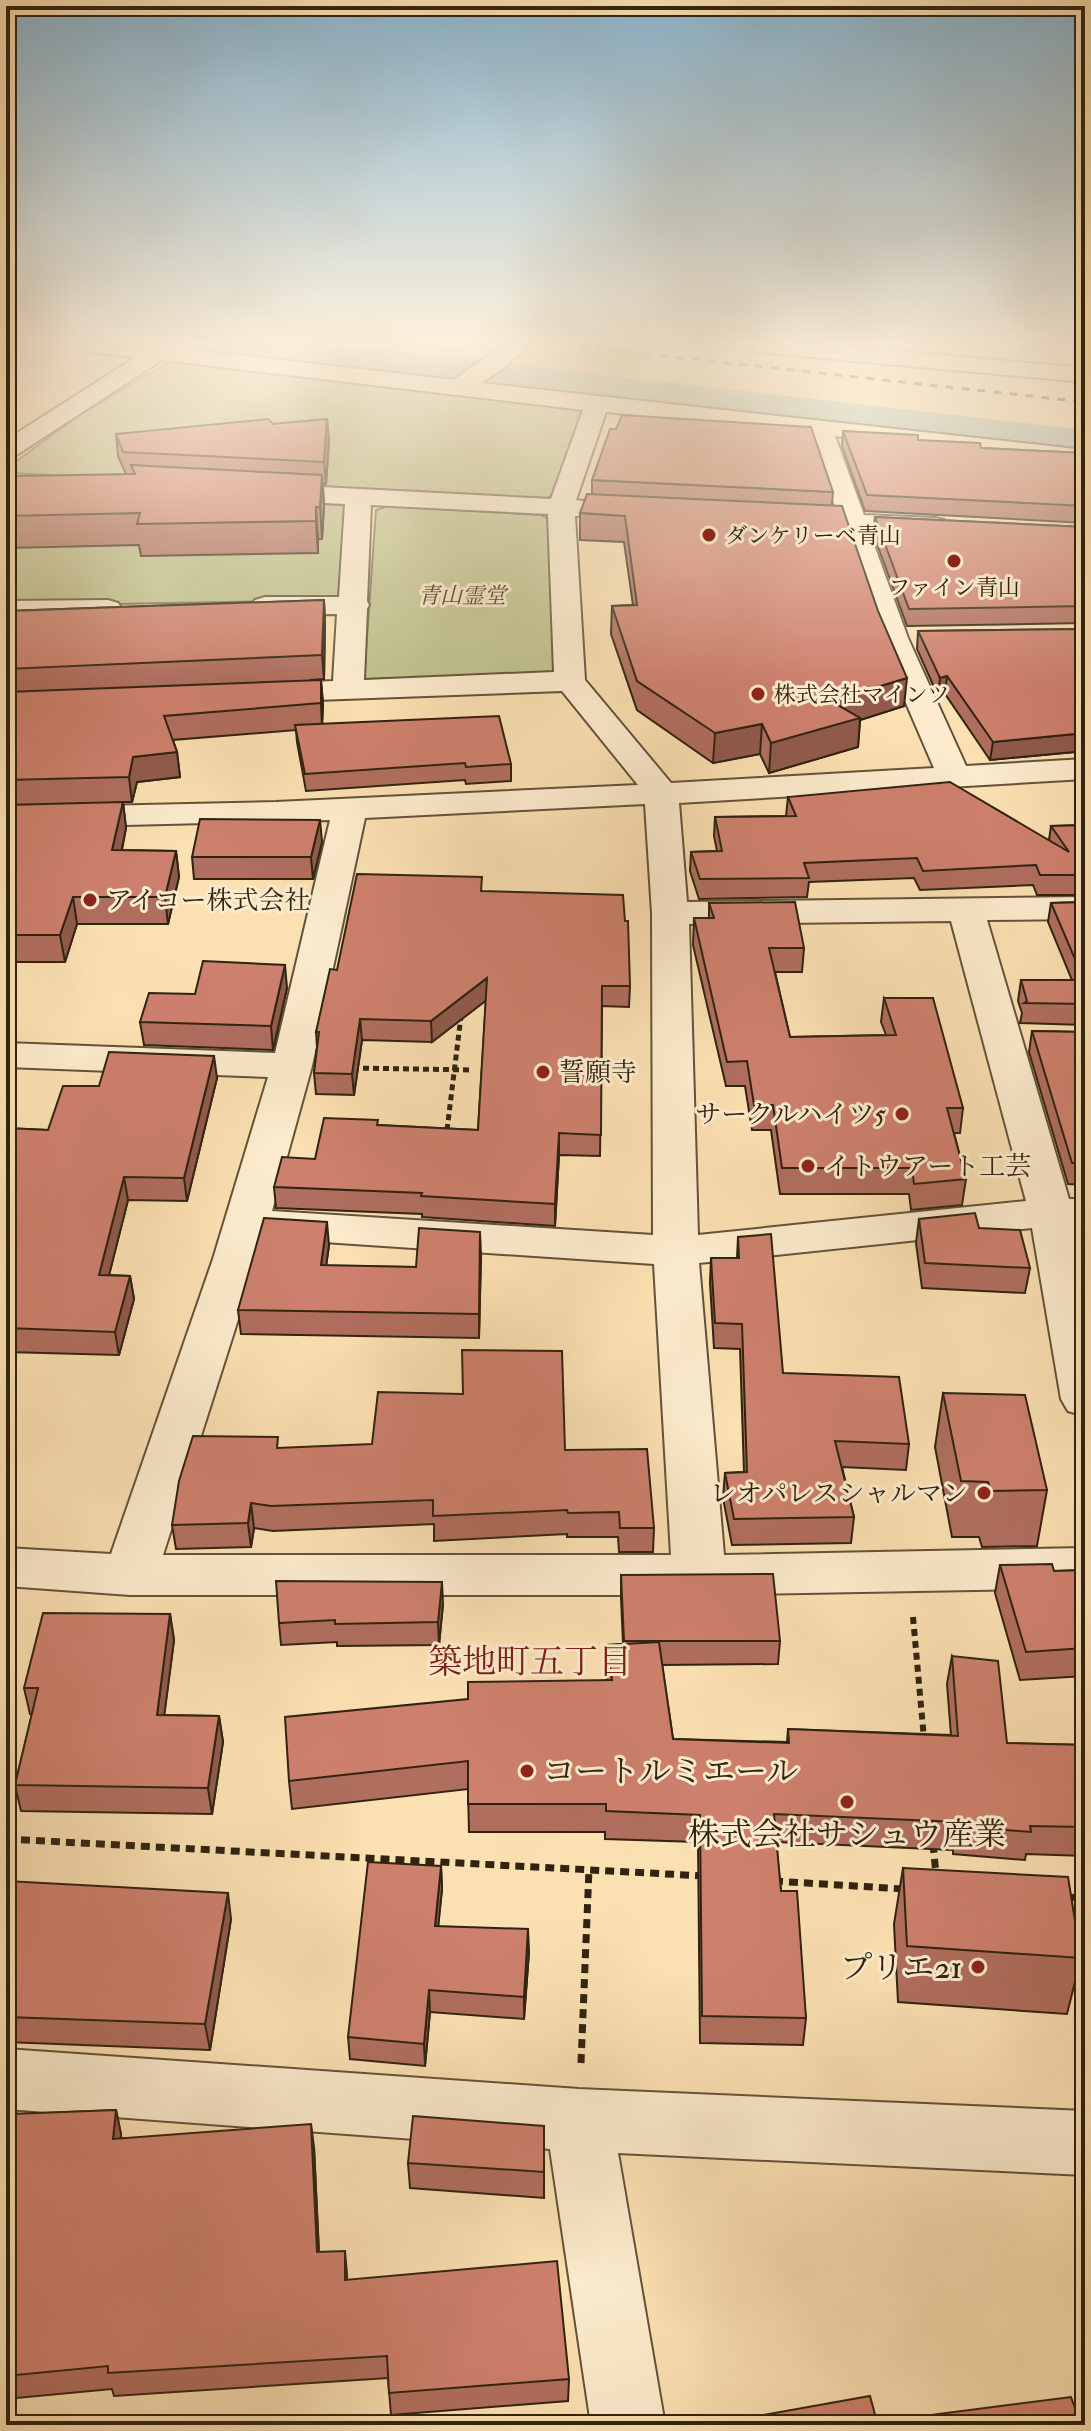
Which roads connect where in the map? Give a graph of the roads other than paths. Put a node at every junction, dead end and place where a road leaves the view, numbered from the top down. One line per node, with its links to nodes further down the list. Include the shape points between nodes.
1 (578, 458): 5 (street)
2 (830, 458): 8 (street)
3 (235, 491): 4 (street)
4 (358, 497): 5 (street); 10 (street)
5 (561, 507): 6 (street); 16 (street)
6 (622, 510)
7 (759, 518): 8 (street)
8 (851, 523): 9 (street); 15 (street)
9 (960, 528)
10 (355, 605): 11 (street); 17 (street)
11 (244, 606)
12 (133, 608): 13 (street)
13 (6, 610)
14 (925, 637): 15 (street)
15 (893, 638): 20 (street)
16 (570, 681): 17 (street); 21 (street)
17 (348, 689): 18 (street)
18 (239, 694)
19 (1085, 769): 20 (street)
20 (954, 775): 21 (street)
21 (661, 792): 22 (street); 26 (street)
22 (350, 808): 23 (street); 30 (street)
23 (6, 818)
24 (1085, 908): 25 (street)
25 (966, 910): 26 (street); 27 (street)
26 (670, 913): 33 (street)
27 (1003, 1037): 28 (street); 31 (street)
28 (1044, 1038)
29 (6, 1055): 30 (street)
30 (292, 1066): 32 (street)
31 (1068, 1212): 33 (street); 34 (street)
32 (246, 1223): 33 (street); 37 (street)
33 (676, 1251): 38 (street)
34 (1085, 1399)
35 (6, 1567): 37 (street)
36 (1085, 1568): 38 (street)
37 (130, 1575): 38 (street)
38 (699, 1575)
39 (6, 2079): 40 (street)
40 (579, 2120): 41 (street); 42 (street)
41 (1085, 2143)
42 (628, 2425)

